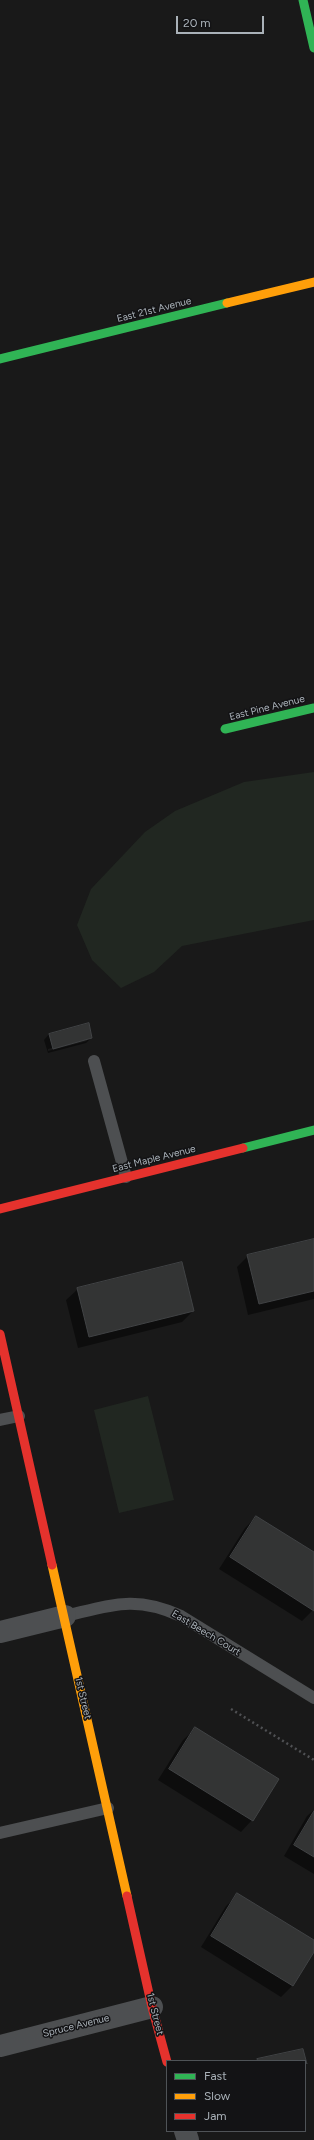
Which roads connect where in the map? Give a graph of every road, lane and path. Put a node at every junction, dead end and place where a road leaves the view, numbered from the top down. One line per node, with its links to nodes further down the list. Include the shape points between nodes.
1 (303, 0): 2 (street)
2 (314, 48)
3 (314, 282): 4 (street, East 21st Avenue)
4 (0, 359)
5 (314, 708): 6 (street, East Pine Avenue)
6 (225, 729)
7 (94, 1061): 9 (lane)
8 (314, 1130): 9 (street, East Maple Avenue)
9 (126, 1177): 10 (street, East Maple Avenue)
10 (0, 1209)
11 (0, 1334): 12 (street, 1st Street)
12 (19, 1416): 13 (lane); 14 (street, 1st Street)
13 (0, 1420)
14 (65, 1616): 15 (street); 16 (lane, East Beech Court, via 120,1604 139,1603 160,1607 181,1616); 19 (street, 1st Street)
15 (0, 1632)
16 (314, 1698)
17 (231, 1709): 18 (path)
18 (314, 1760)
19 (108, 1808): 20 (lane); 21 (street, 1st Street)
20 (0, 1833)
21 (152, 2007): 22 (street, Spruce Avenue); 23 (street, 1st Street)
22 (0, 2046)
23 (166, 2060)

